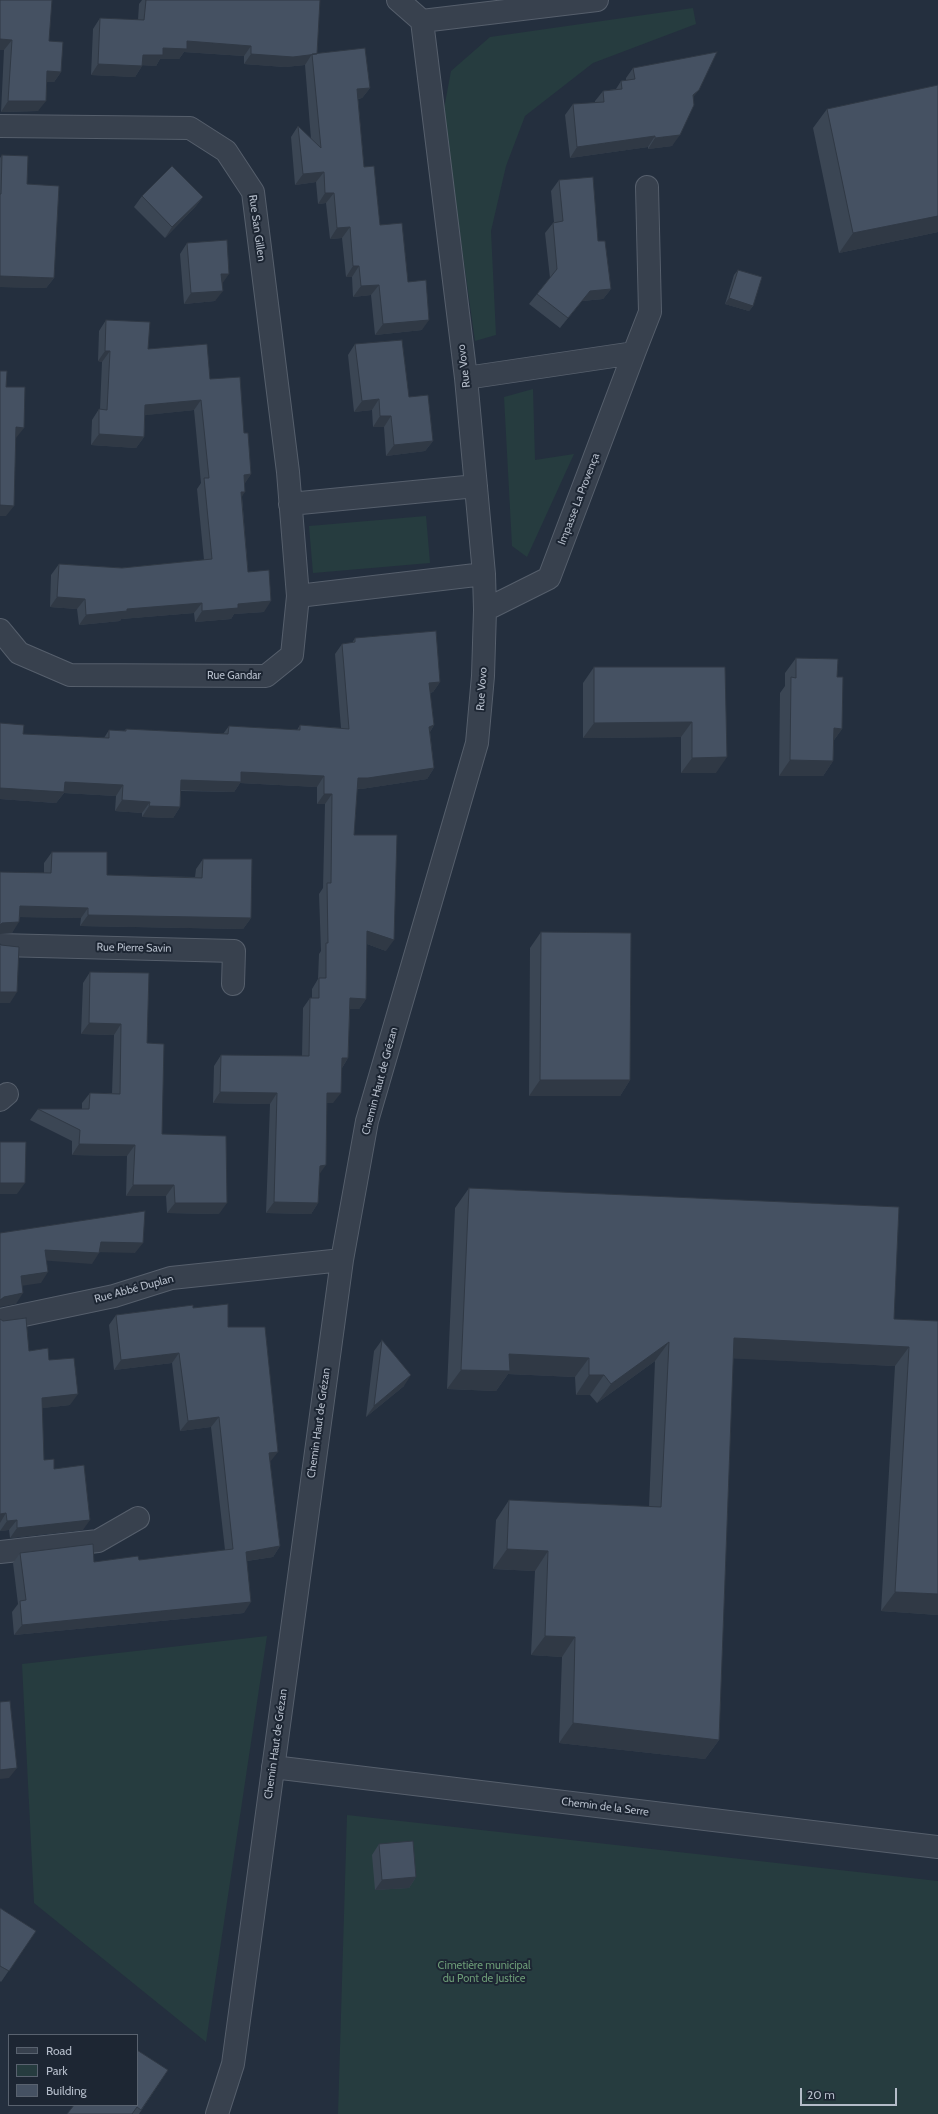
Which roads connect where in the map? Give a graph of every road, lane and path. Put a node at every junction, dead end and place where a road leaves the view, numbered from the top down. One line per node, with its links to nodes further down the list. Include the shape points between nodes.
1 (398, 0): 3 (street)
2 (597, 0): 3 (street)
3 (422, 21): 7 (street, Rue Vovo)
4 (0, 126): 8 (street, Rue San Gillen, via 190,128 226,152 253,192)
5 (647, 187): 6 (street, Impasse La Provença, via 650,312)
6 (634, 353): 7 (street); 13 (street, Impasse La Provença, via 549,578)
7 (466, 378): 9 (street, Rue Vovo)
8 (288, 472): 10 (street, Rue Gandar)
9 (476, 486): 10 (street); 11 (street, Rue Vovo)
10 (290, 504): 12 (street, Rue Gandar)
11 (484, 574): 12 (street); 13 (street, Rue Vovo)
12 (298, 596): 14 (street, Rue Gandar, via 292,655 266,676 70,675 19,653)
13 (485, 610): 15 (street, Rue Vovo)
14 (0, 630)
15 (477, 743): 18 (street, Chemin Haut de Grézan, via 367,1120)
16 (0, 945): 17 (street, Rue Pierre Savin, via 234,951)
17 (233, 984)
18 (342, 1260): 19 (street, Rue Abbé Duplan, via 171,1278 114,1296); 22 (street, Chemin Haut de Grézan)
19 (0, 1320)
20 (138, 1518): 21 (street, via 98,1541)
21 (0, 1552)
22 (273, 1767): 23 (street, Chemin de la Serre); 24 (street, Chemin Haut de Grézan, via 233,2064)
23 (938, 1847)
24 (219, 2113)

